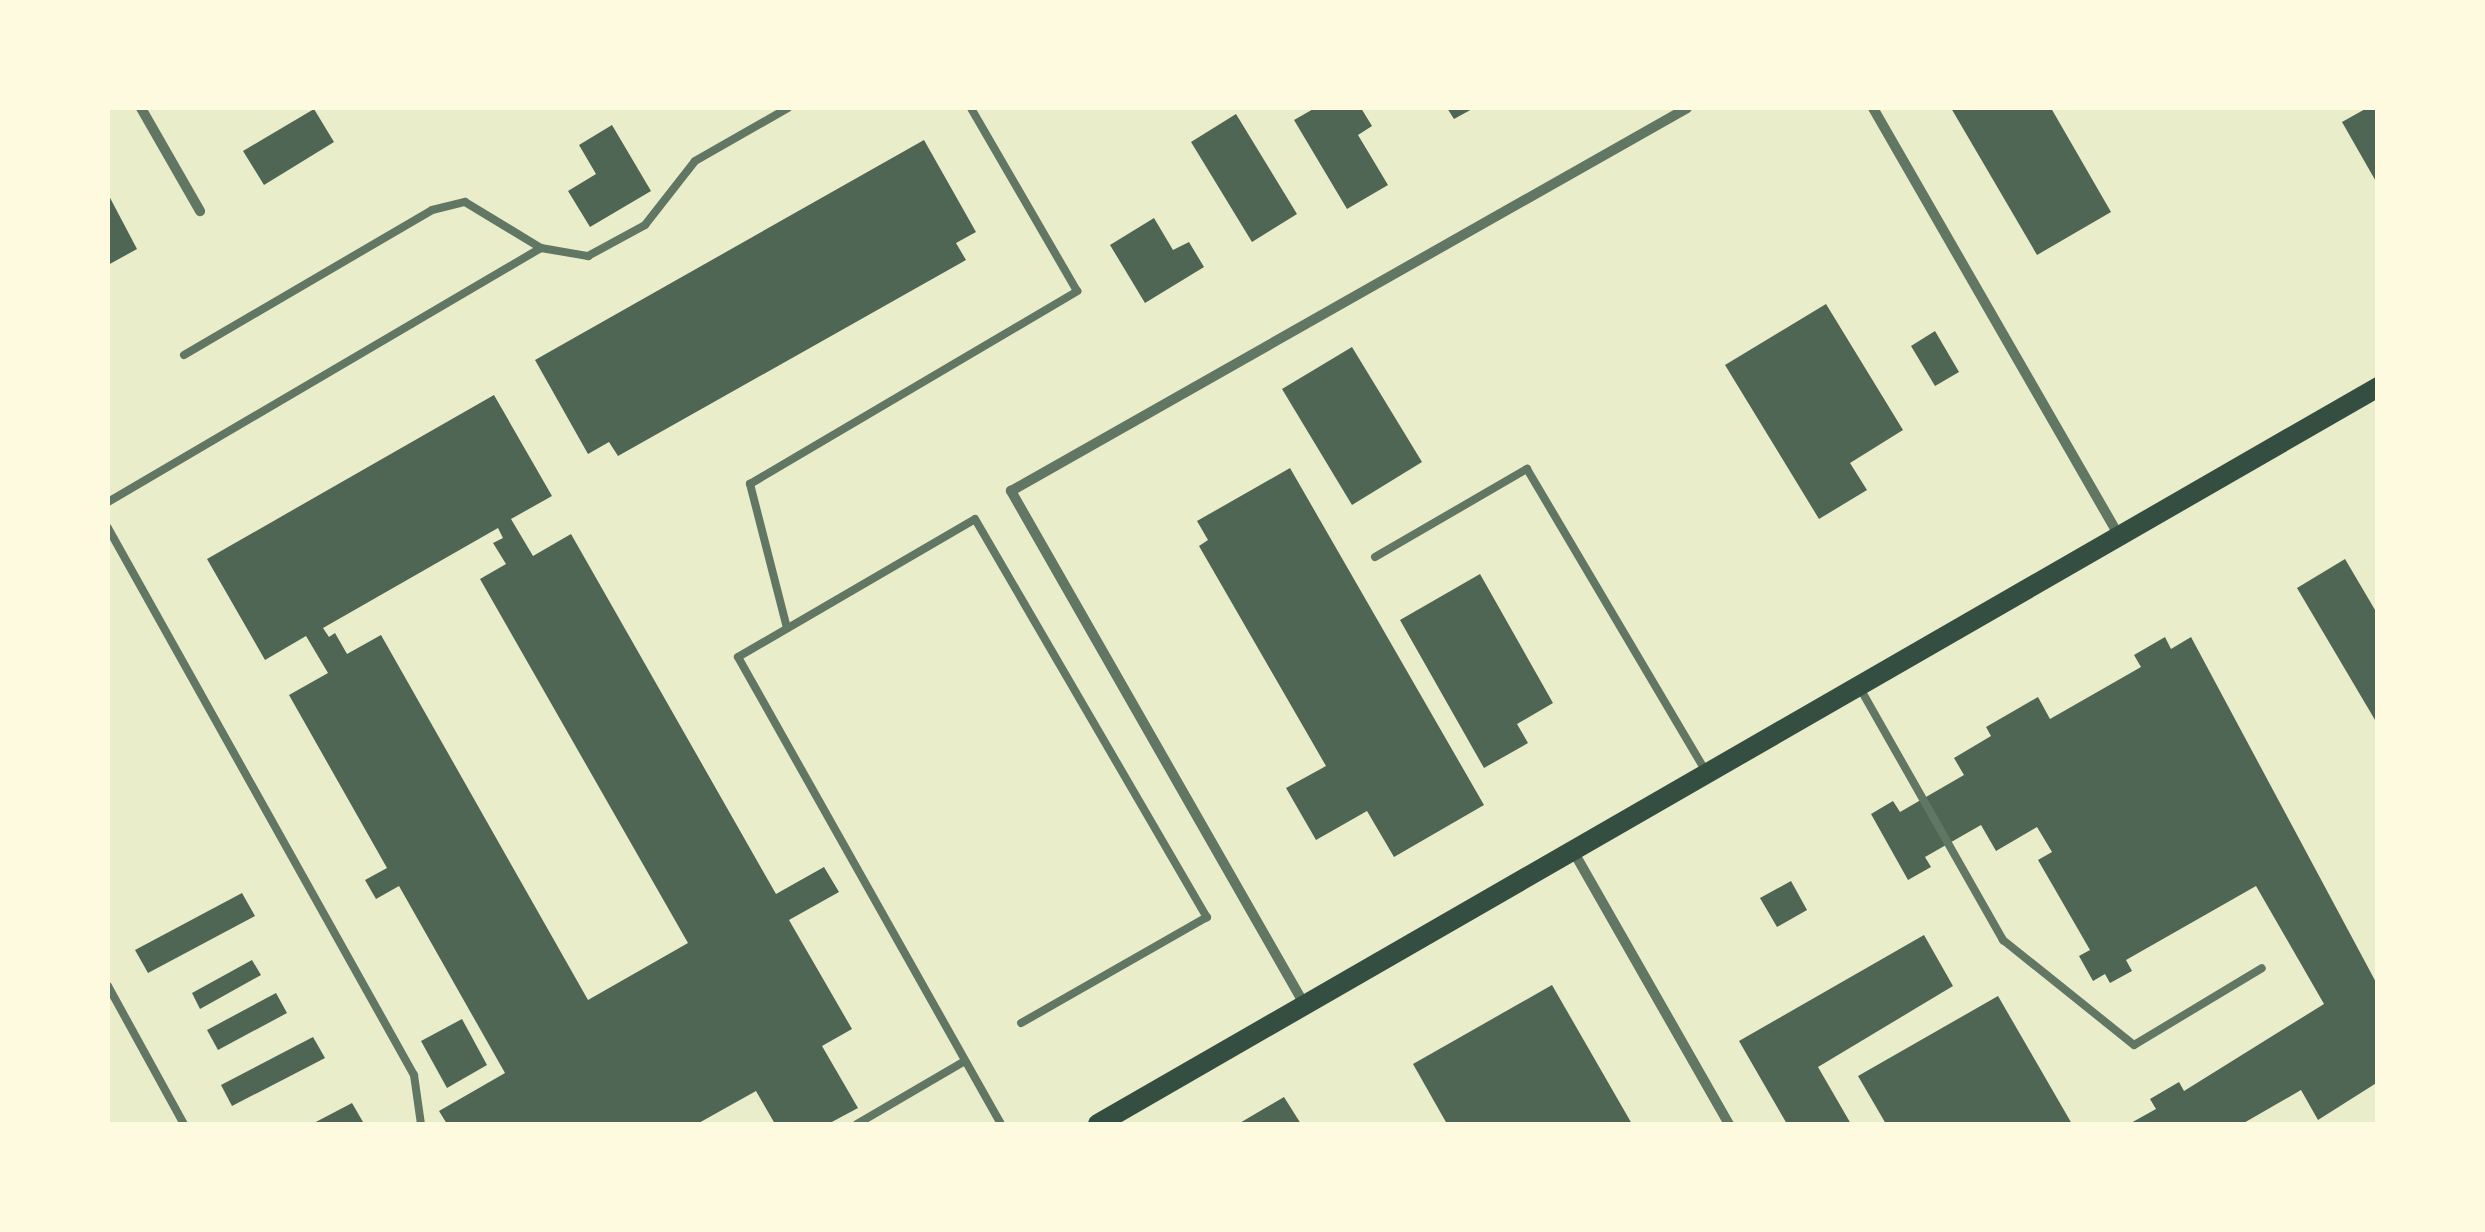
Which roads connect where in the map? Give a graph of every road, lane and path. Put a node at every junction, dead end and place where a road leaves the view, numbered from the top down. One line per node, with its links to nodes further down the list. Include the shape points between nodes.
1 (141, 108): 6 (street)
2 (788, 108): 7 (lane, via 696,161 655,215 617,243 588,256)
3 (971, 108): 14 (lane, via 1077,291 750,484)
4 (1688, 108): 20 (street, via 1012,491)
5 (1873, 108): 12 (street)
6 (200, 211)
7 (541, 248): 8 (lane, via 465,202 432,210); 10 (lane)
8 (184, 354)
9 (2378, 388): 12 (main road)
10 (108, 502)
11 (108, 528): 24 (lane, via 414,1075)
12 (2120, 537): 15 (main road)
13 (1375, 557): 16 (lane, via 1527,468)
14 (787, 628): 21 (lane, via 975,519 1208,918); 22 (lane, via 738,656)
15 (1858, 685): 16 (main road); 18 (lane, via 2003,940 2134,1045)
16 (1706, 772): 17 (main road)
17 (1572, 848): 20 (main road); 28 (street)
18 (2262, 968)
19 (108, 986): 23 (lane)
20 (1303, 1002): 27 (main road)
21 (1021, 1024)
22 (966, 1062): 25 (lane); 26 (lane)
23 (184, 1124)
24 (422, 1124)
25 (857, 1124)
26 (1002, 1124)
27 (1098, 1124)
28 (1729, 1124)

